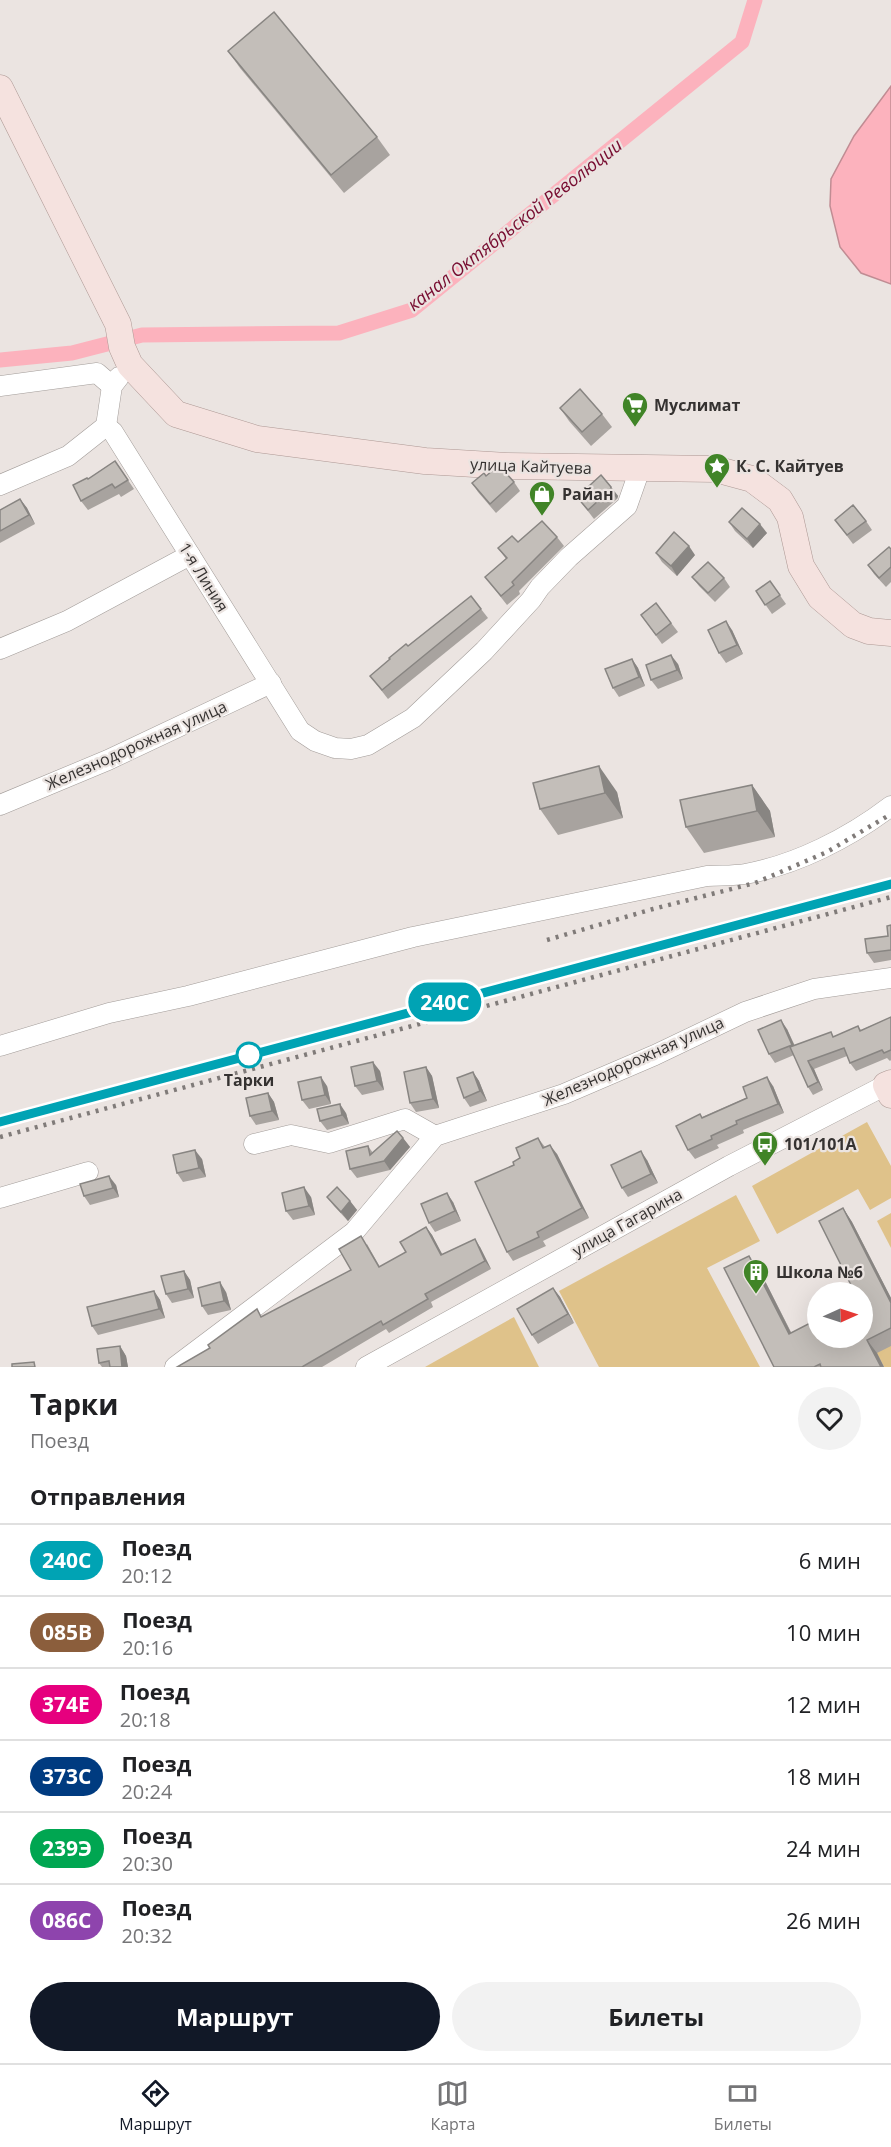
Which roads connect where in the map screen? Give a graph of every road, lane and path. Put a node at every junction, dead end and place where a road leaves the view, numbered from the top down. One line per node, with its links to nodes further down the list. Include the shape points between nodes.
1 (0, 88): 2 (main road, улица Кайтуева)
2 (123, 346): 4 (street); 6 (main road, улица Кайтуева, via 176,414 257,439 425,461)
3 (0, 386): 4 (street, via 97,373)
4 (112, 386): 5 (street)
5 (106, 426): 7 (street, via 68,456); 8 (street, 1-я Линия)
6 (640, 469): 9 (main road, улица Кайтуева, via 715,469 752,479 780,500 790,517 801,566 820,597 853,625); 11 (street, 1-я Линия, via 627,506 569,557 484,651 413,718 368,745 335,748 315,741 300,731)
7 (0, 485)
8 (190, 555): 10 (street, via 67,621); 11 (street, 1-я Линия)
9 (891, 633)
10 (0, 649)
11 (271, 683): 12 (street, Железнодорожная улица, via 108,760)
12 (0, 805)
13 (891, 806): 15 (street, via 841,838 796,860 744,874 707,876 413,937 109,1013)
14 (891, 978): 17 (street, Железнодорожная улица, via 814,989 745,1012 564,1094)
15 (0, 1046)
16 (889, 1088): 22 (street, улица Гагарина, via 729,1166)
17 (435, 1136): 18 (street, via 405,1119 329,1143 291,1135); 21 (street, via 354,1232)
18 (255, 1144)
19 (88, 1172): 20 (street)
20 (0, 1198)
21 (175, 1367)
22 (366, 1367)

